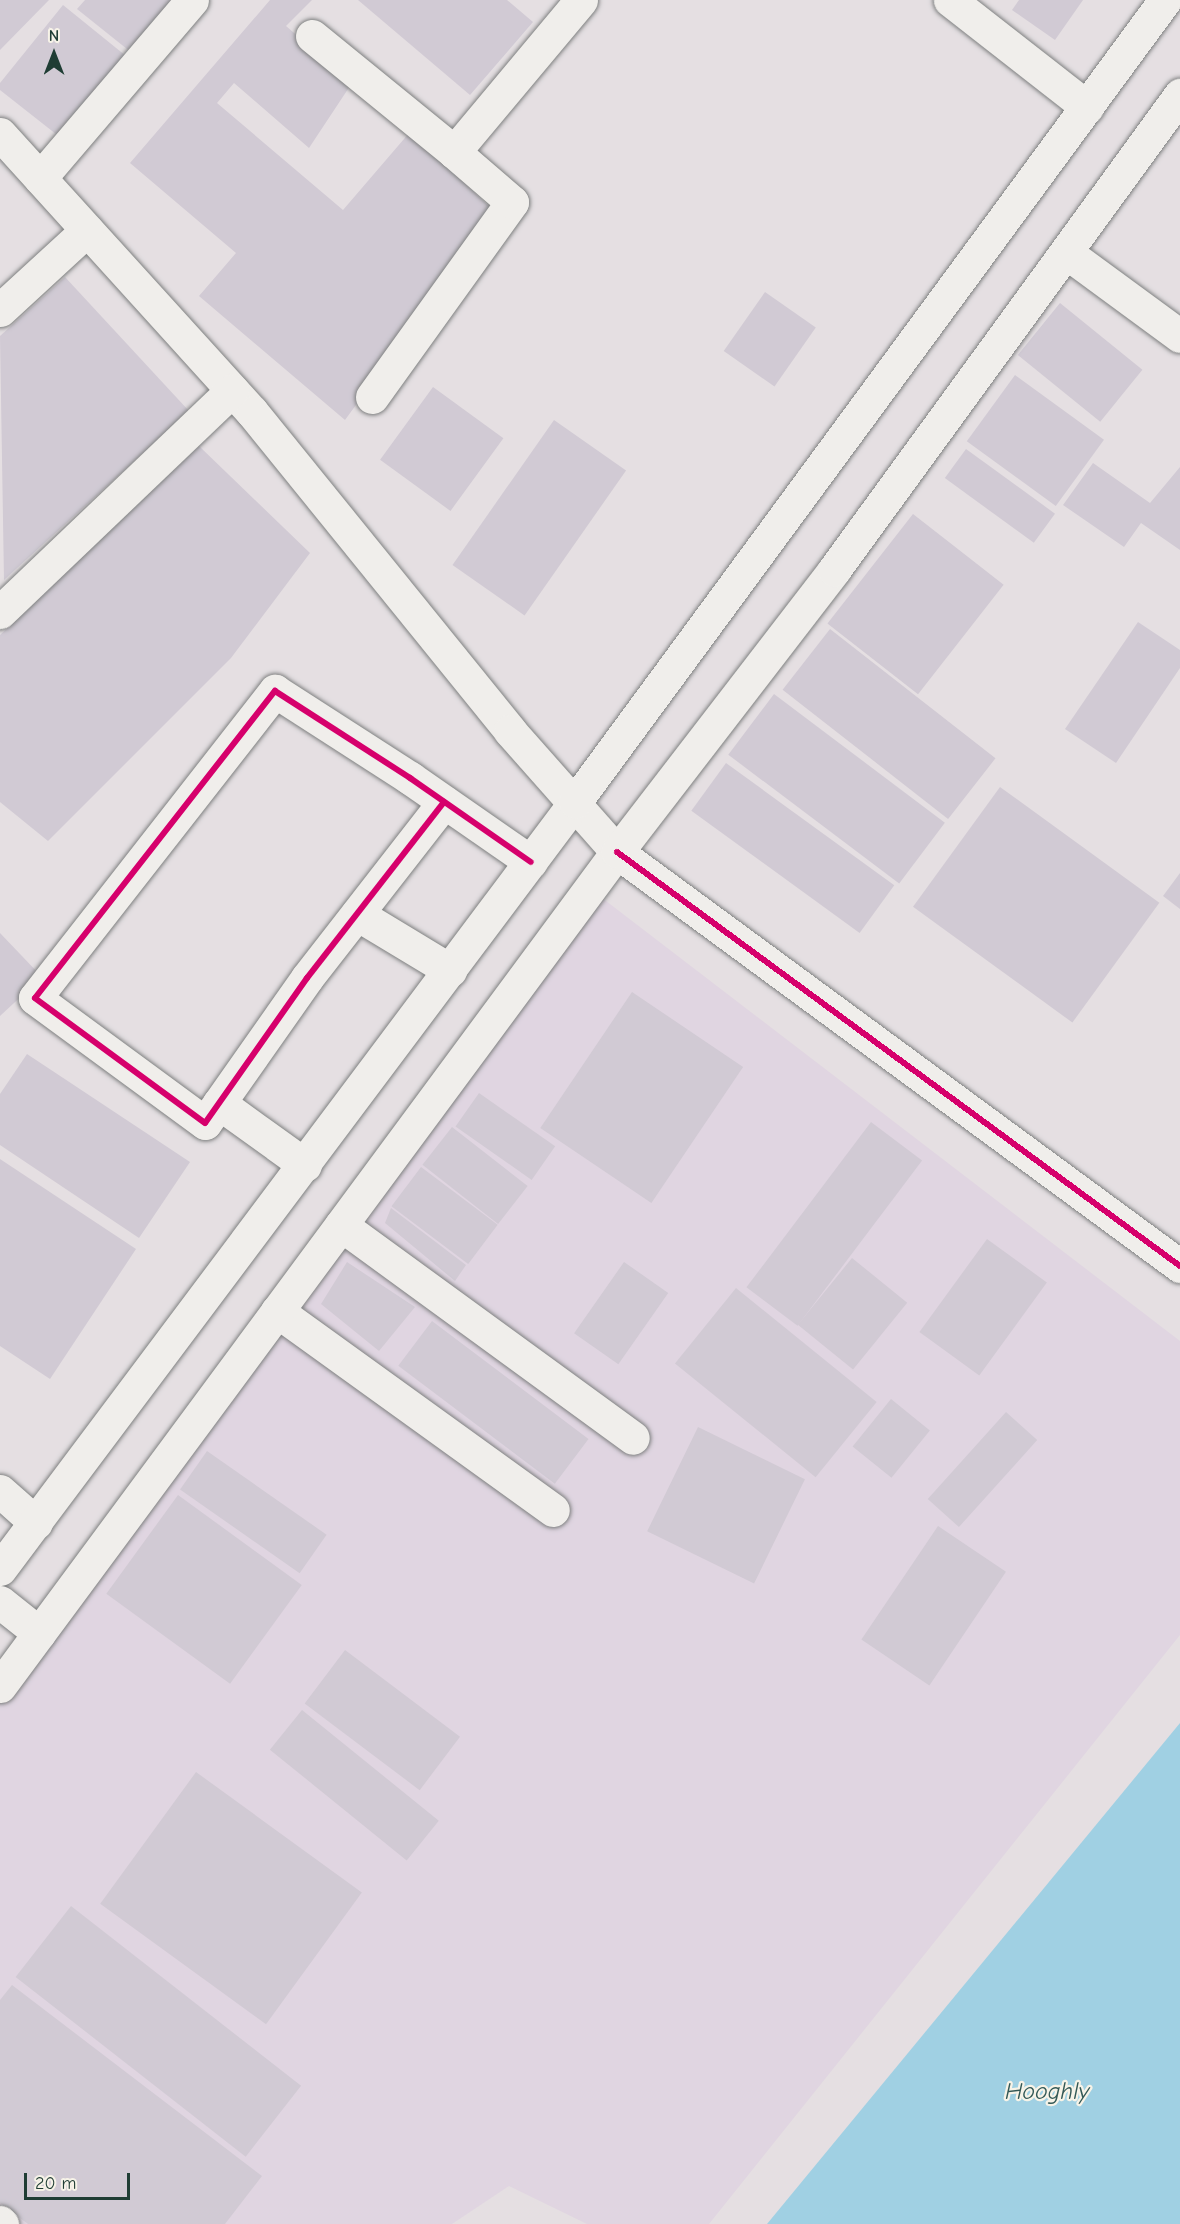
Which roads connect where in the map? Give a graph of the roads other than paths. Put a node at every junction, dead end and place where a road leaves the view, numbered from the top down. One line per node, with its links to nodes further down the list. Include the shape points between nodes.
1 (192, 0): 10 (main road)
2 (580, 0): 9 (main road)
3 (950, 0): 7 (main road)
4 (1165, 0): 7 (main road)
5 (312, 36): 9 (main road)
6 (1180, 95): 12 (main road)
7 (1087, 107): 19 (main road)
8 (0, 134): 10 (main road)
9 (454, 152): 16 (main road, via 512,202)
10 (40, 178): 11 (main road)
11 (87, 230): 13 (main road); 15 (main road)
12 (1067, 253): 14 (main road); 20 (main road)
13 (0, 310)
14 (1180, 336)
15 (232, 390): 17 (main road); 19 (main road)
16 (372, 397)
17 (0, 612)
18 (444, 802): 21 (main road); 22 (main road); 24 (main road, via 275,691 35,998 205,1123)
19 (575, 802): 20 (main road); 21 (main road)
20 (618, 852): 26 (main road); 27 (main road)
21 (531, 862): 23 (main road)
22 (357, 914): 23 (main road); 24 (main road)
23 (450, 970): 25 (main road)
24 (231, 1112): 25 (main road)
25 (305, 1164): 32 (main road)
26 (341, 1225): 28 (main road); 29 (main road)
27 (1180, 1266)
28 (277, 1311): 31 (main road); 35 (main road)
29 (633, 1438)
30 (0, 1491): 32 (main road)
31 (553, 1510)
32 (36, 1522): 33 (main road)
33 (1, 1565)
34 (0, 1602): 35 (main road)
35 (39, 1633): 36 (main road)
36 (0, 1686)

